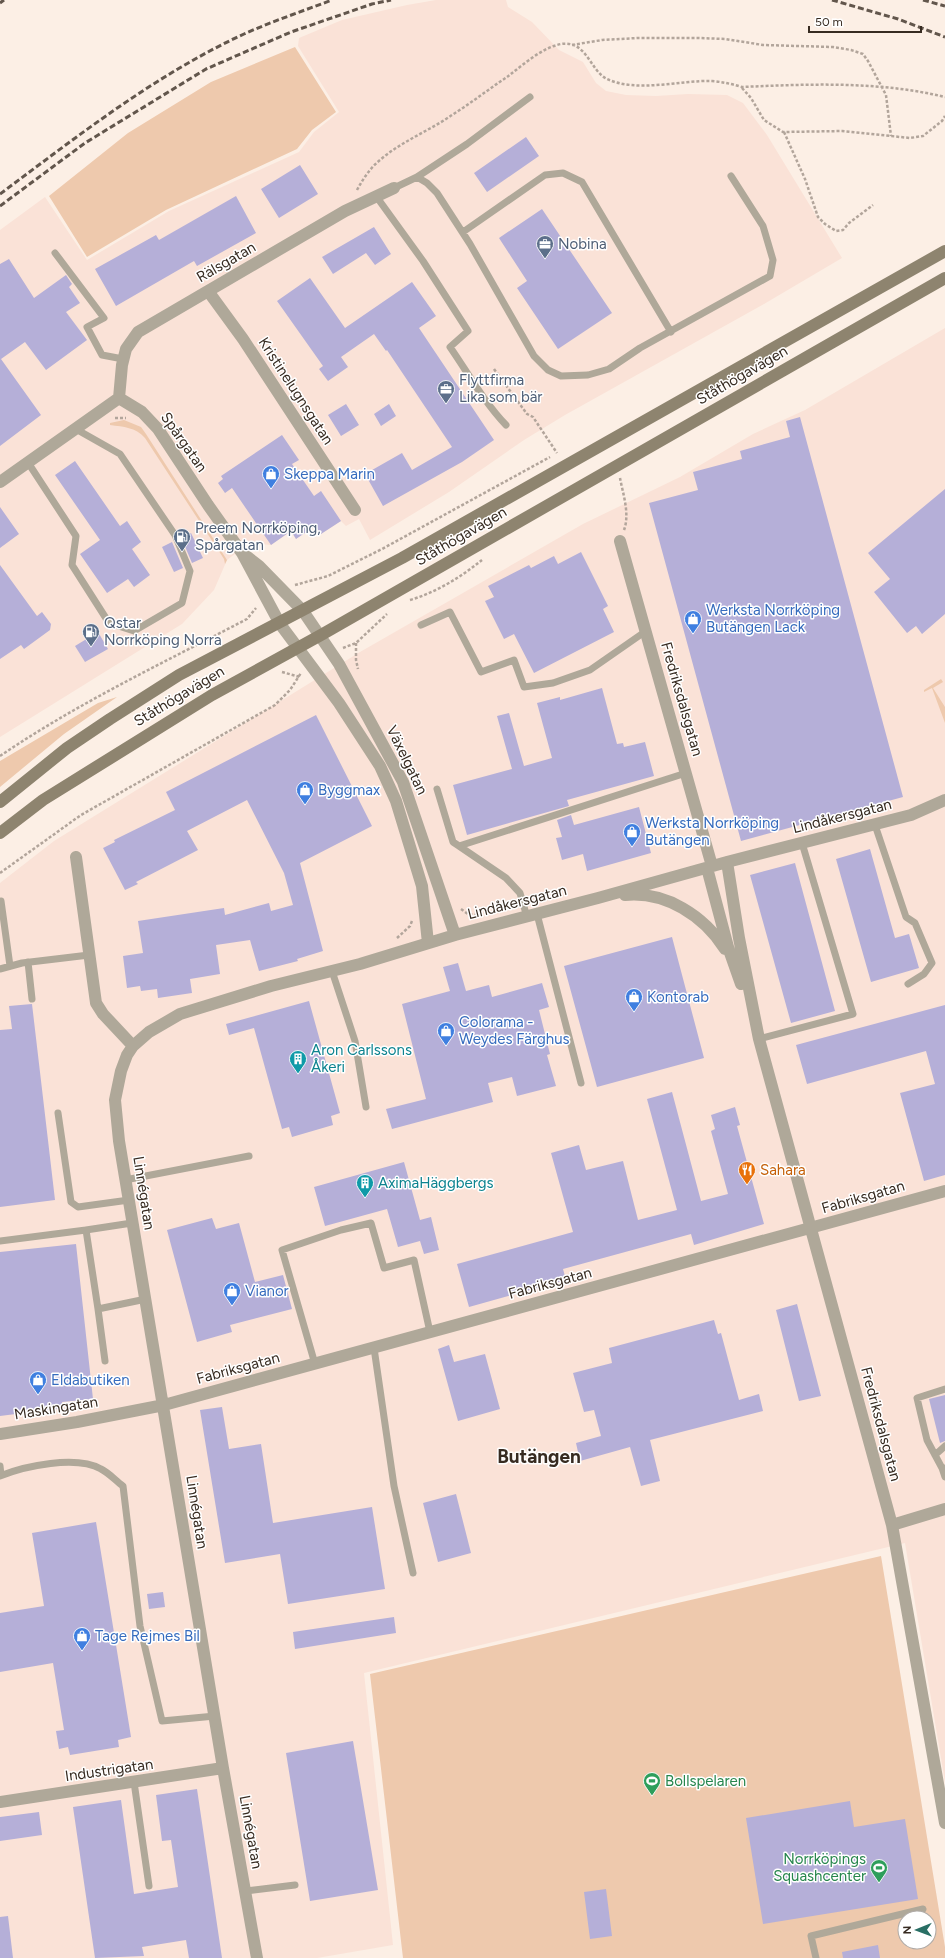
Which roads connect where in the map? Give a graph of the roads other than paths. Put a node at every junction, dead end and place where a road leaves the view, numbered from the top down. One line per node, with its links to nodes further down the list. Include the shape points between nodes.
1 (530, 97): 3 (lane)
2 (731, 176): 11 (lane, via 763,226 773,260 770,276)
3 (417, 177): 4 (lane); 6 (lane, via 437,193)
4 (394, 188): 5 (street, Rälsgatan)
5 (376, 196): 10 (street, Rälsgatan, via 345,211); 14 (lane, via 423,261 468,331 450,347 490,408)
6 (463, 232): 11 (lane, via 534,356 548,370 561,376 588,375 609,369); 11 (lane, via 545,175 562,173 582,182)
7 (945, 251): 21 (main road, Ståthögavägen, via 402,558)
8 (55, 253): 12 (lane, via 104,318 87,327 102,355)
9 (945, 278): 25 (main road, Ståthögavägen)
10 (208, 292): 12 (street, Rälsgatan, via 138,332 126,349); 18 (street, Kristinelugnsgatan, via 243,339)
11 (671, 332)
12 (123, 359): 13 (street, Rälsgatan)
13 (119, 398): 15 (street); 20 (street, Spårgatan, via 142,412 158,429)
14 (506, 425)
15 (74, 428): 16 (street); 16 (lane, via 120,454 175,535 190,571 182,603 134,631 109,623 72,565 76,536)
16 (27, 461): 17 (street)
17 (1, 480)
18 (355, 510)
19 (620, 542): 24 (street, Fredriksdalsgatan)
20 (242, 553): 21 (street, Spårgatan, via 259,566); 22 (street, Spårgatan)
21 (303, 611): 22 (main road, Ståthögavägen); 25 (street, Växelgatan)
22 (280, 624): 26 (street, Spårgatan); 30 (main road, Ståthögavägen, via 179,675 67,748)
23 (421, 625): 24 (lane, via 450,612 482,672 514,660 524,687 554,683 590,670)
24 (646, 631): 27 (street, Fredriksdalsgatan)
25 (321, 636): 26 (main road, Ståthögavägen); 41 (street, Växelgatan, via 334,653 403,782)
26 (298, 648): 32 (main road, Ståthögavägen, via 212,694 42,800); 42 (street, Växelgatan, via 368,747 396,801 422,886)
27 (686, 773): 34 (lane); 37 (street, Fredriksdalsgatan)
28 (437, 789): 34 (lane, via 452,842)
29 (945, 800): 31 (street, Lindåkersgatan, via 911,815)
30 (0, 802)
31 (875, 825): 33 (street, Lindåkersgatan); 49 (lane, via 906,918 915,923 932,963 924,974)
32 (0, 833)
33 (802, 843): 36 (street, Lindåkersgatan); 51 (lane, via 853,1014)
34 (459, 846): 40 (lane, via 506,878 520,893)
35 (76, 858): 43 (street)
36 (727, 862): 37 (street, Lindåkersgatan); 51 (street, Fredriksdalsgatan)
37 (709, 867): 38 (street, Lindåkersgatan); 44 (street, Fredriksdalsgatan, via 717,912)
38 (598, 898): 40 (street, Lindåkersgatan); 44 (street, Fredriksdalsgatan, via 651,896 679,906 704,923)
39 (1, 901): 46 (lane)
40 (532, 915): 41 (street, Lindåkersgatan); 54 (lane)
41 (455, 935): 42 (street, Lindåkersgatan)
42 (428, 943): 48 (street, Lindåkersgatan)
43 (89, 955): 45 (lane); 52 (street, via 96,1003)
44 (733, 960): 51 (street, Fredriksdalsgatan)
45 (28, 962): 46 (lane); 50 (lane)
46 (10, 966): 47 (lane)
47 (0, 969)
48 (332, 971): 52 (street, Lindåkersgatan, via 271,986 180,1014 149,1032); 55 (lane, via 355,1041)
49 (908, 984)
50 (32, 999)
51 (759, 1039): 62 (street, Fredriksdalsgatan)
52 (133, 1046): 53 (street, Lindåkersgatan)
53 (121, 1072): 58 (street, Linnégatan, via 115,1100)
54 (581, 1083)
55 (366, 1107)
56 (58, 1112): 60 (lane, via 71,1202 78,1207)
57 (249, 1156): 58 (lane)
58 (125, 1180): 60 (street, Linnégatan)
59 (945, 1191): 62 (street, Fabriksgatan)
60 (129, 1200): 61 (street, Linnégatan)
61 (132, 1222): 63 (lane); 65 (street, Linnégatan)
62 (811, 1228): 67 (street, Fabriksgatan); 81 (street, Fredriksdalsgatan)
63 (86, 1230): 64 (lane); 66 (lane)
64 (0, 1241)
65 (146, 1299): 66 (lane); 72 (street, Linnégatan)
66 (98, 1309): 69 (lane)
67 (430, 1332): 68 (street, Fabriksgatan); 70 (lane, via 414,1260 384,1268 371,1223 341,1230 282,1250)
68 (374, 1348): 70 (street, Fabriksgatan); 82 (lane, via 394,1486)
69 (105, 1361)
70 (315, 1364): 72 (street, Fabriksgatan)
71 (945, 1390): 75 (lane, via 917,1398 927,1440)
72 (164, 1405): 73 (street, Maskingatan); 83 (street, Linnégatan)
73 (0, 1434)
74 (945, 1446): 75 (lane)
75 (935, 1455): 77 (lane)
76 (0, 1466): 78 (lane)
77 (944, 1468): 79 (lane)
78 (1, 1476): 83 (lane, via 56,1462 82,1463 100,1469 123,1486 140,1626 162,1721)
79 (945, 1477)
80 (945, 1509): 81 (street)
81 (892, 1525): 86 (street, Fredriksdalsgatan)
82 (413, 1573)
83 (215, 1716): 84 (street, Linnégatan)
84 (223, 1768): 85 (street, Industrigatan); 91 (street, Linnégatan)
85 (134, 1782): 87 (street, Industrigatan); 89 (lane)
86 (941, 1783): 88 (street, Fredriksdalsgatan)
87 (0, 1802)
88 (945, 1823)
89 (149, 1886)
90 (295, 1886): 91 (lane)
91 (246, 1891): 93 (street, Linnégatan)
92 (923, 1909): 94 (lane, via 812,1936)
93 (257, 1958)
94 (816, 1958)

